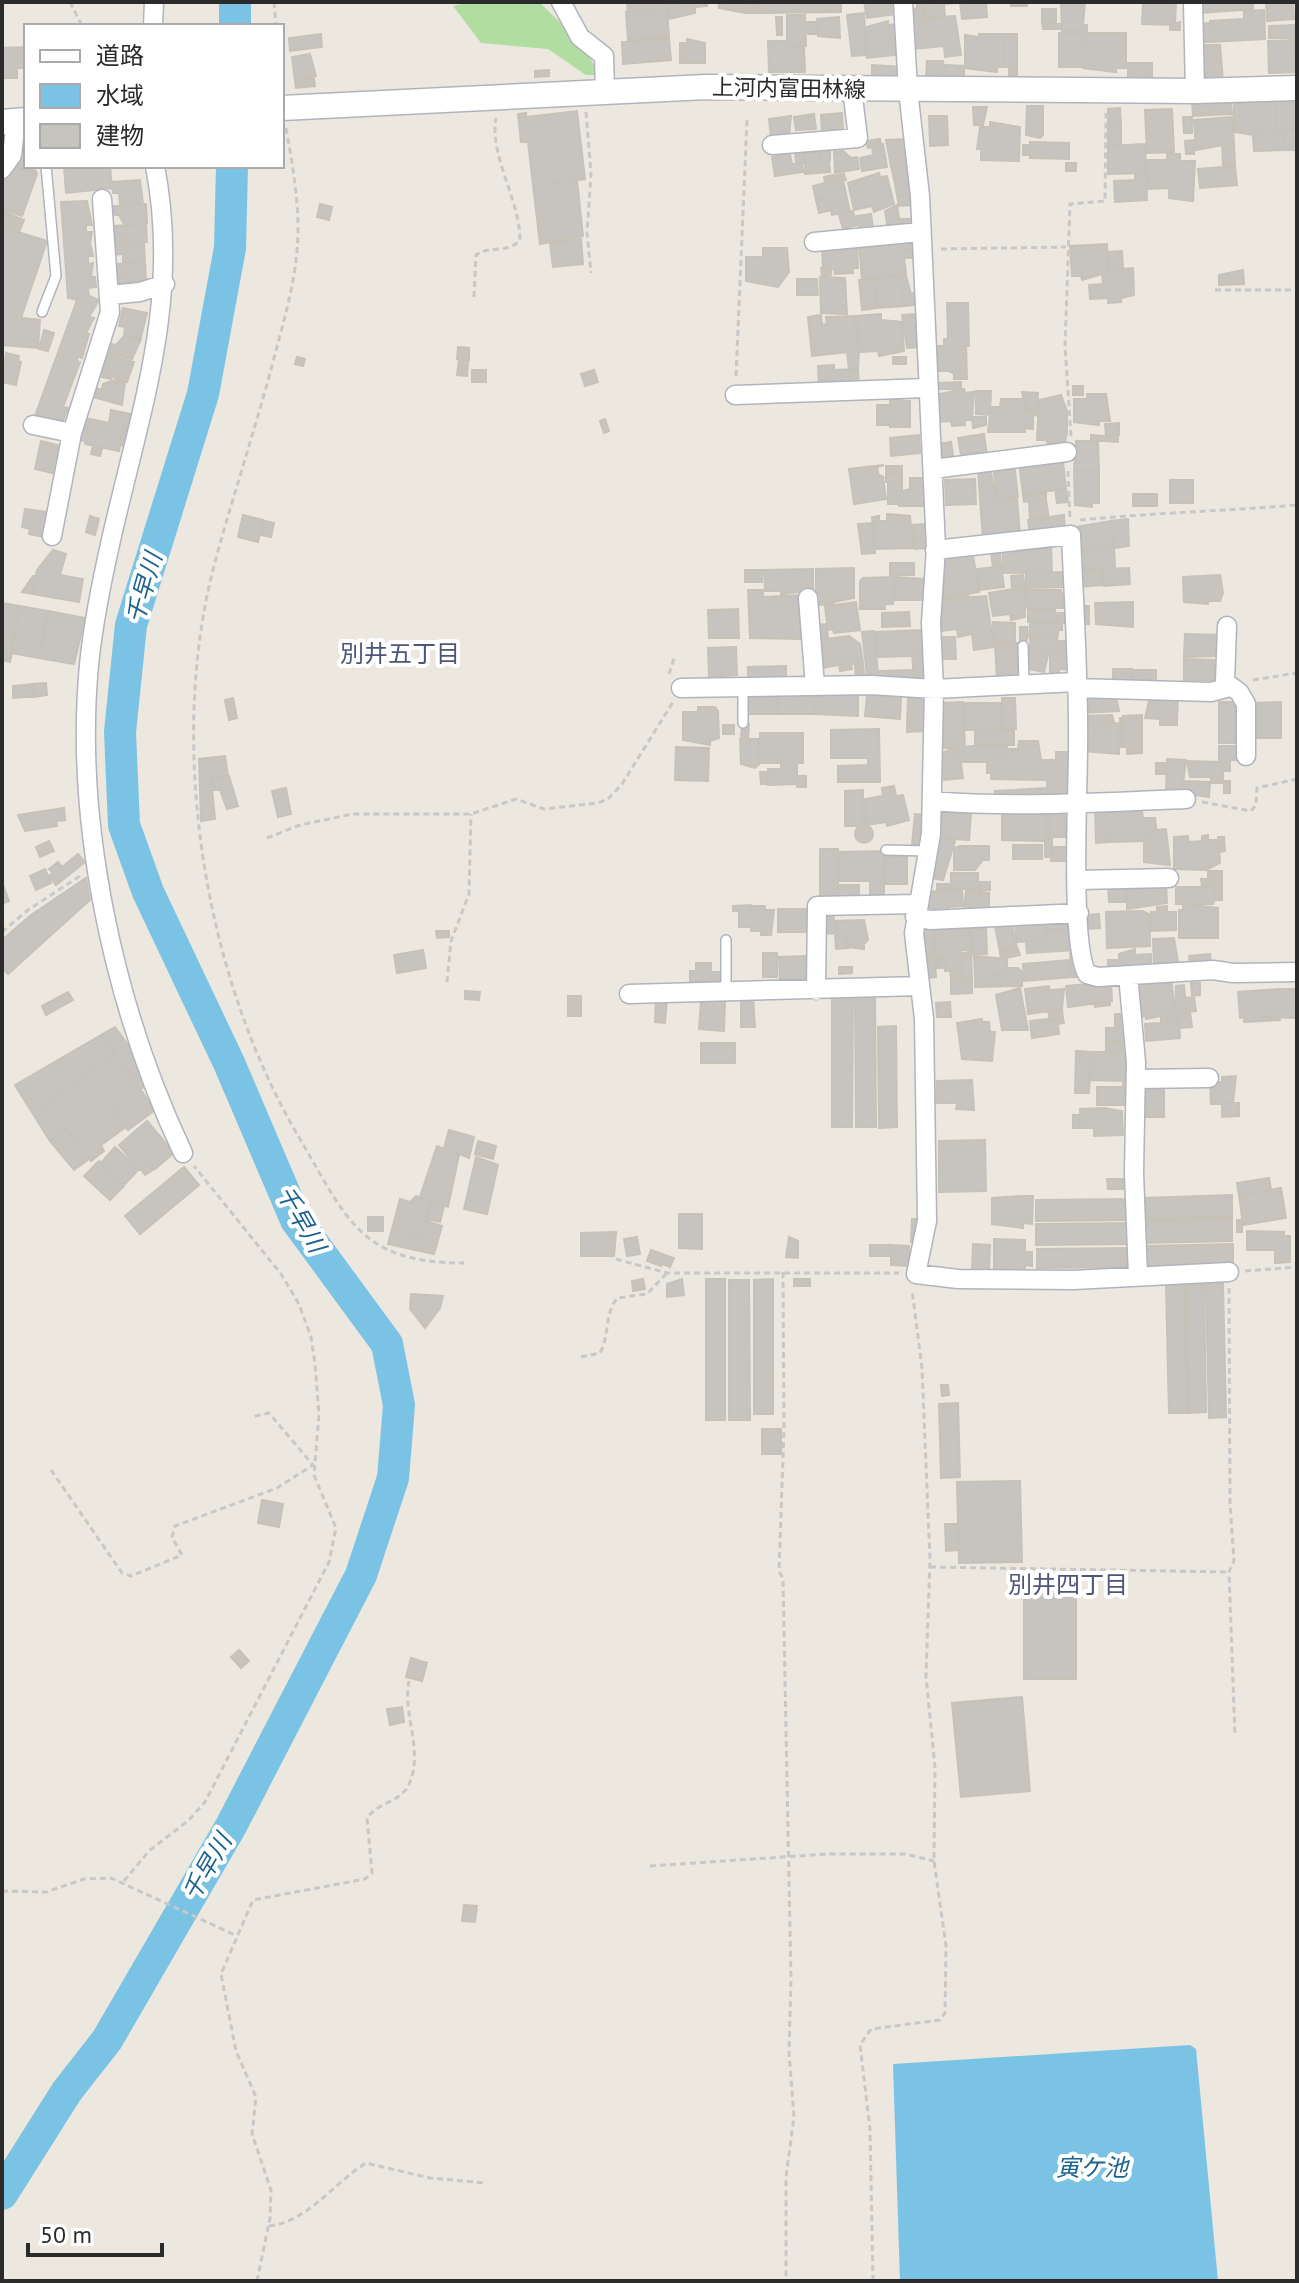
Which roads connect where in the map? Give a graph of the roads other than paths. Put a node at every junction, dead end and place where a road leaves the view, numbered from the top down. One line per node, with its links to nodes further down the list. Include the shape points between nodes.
1 (154, 2): 5 (street)
2 (561, 2): 10 (street, via 580,37 604,56)
3 (903, 2): 8 (street)
4 (1193, 2): 9 (street)
5 (153, 24)
6 (1297, 88): 9 (main road, 上河内富田林線)
7 (852, 89): 8 (main road, 上河内富田林線); 10 (main road, 上河内富田林線); 13 (street, via 858,138)
8 (908, 90): 9 (main road, 上河内富田林線); 18 (street)
9 (1195, 91)
10 (595, 92): 11 (main road, 上河内富田林線)
11 (284, 108)
12 (15, 121): 16 (street, via 12,155)
13 (772, 145)
14 (46, 168): 22 (lane, via 56,276)
15 (155, 168): 20 (street)
16 (2, 169)
17 (102, 199): 21 (street)
18 (921, 241): 19 (street); 23 (street, via 929,345)
19 (814, 242)
20 (165, 284): 21 (street); 61 (street, via 89,664 90,810 110,939 158,1100)
21 (110, 295): 26 (street, via 110,312)
22 (42, 312)
23 (926, 388): 24 (street); 28 (street)
24 (735, 395)
25 (33, 425): 26 (street)
26 (72, 433): 29 (street)
27 (1067, 452): 28 (street)
28 (933, 469): 30 (street)
29 (52, 536)
30 (935, 550): 35 (street, via 1071,535); 40 (street)
31 (808, 598): 36 (street)
32 (1227, 626): 38 (street, via 1225,682)
33 (1023, 646): 34 (lane)
34 (1024, 683): 35 (street); 40 (street)
35 (1076, 685): 38 (street, via 1211,692); 45 (street)
36 (815, 686): 37 (street); 40 (street)
37 (743, 687): 39 (street); 41 (lane)
38 (1230, 687): 42 (street, via 1246,704)
39 (681, 688)
40 (934, 689): 44 (street)
41 (743, 723)
42 (1246, 756)
43 (1186, 799): 45 (street)
44 (933, 801): 45 (street); 47 (street)
45 (1078, 804): 49 (street)
46 (886, 850): 47 (lane)
47 (929, 851): 50 (street)
48 (1169, 878): 49 (street)
49 (1078, 880): 51 (street)
50 (916, 910): 51 (street, via 930,920); 55 (street); 56 (street, via 817,906)
51 (1079, 913): 54 (street, via 1081,963 1087,974)
52 (726, 940): 57 (lane)
53 (1297, 972): 54 (street)
54 (1128, 975): 60 (street)
55 (920, 986): 56 (street); 63 (street, via 927,1221 916,1274 987,1279)
56 (816, 990): 57 (street)
57 (726, 992): 58 (street)
58 (629, 994)
59 (1209, 1078): 60 (street)
60 (1136, 1079): 63 (street)
61 (183, 1153)
62 (1229, 1272): 63 (street)
63 (1138, 1276)

